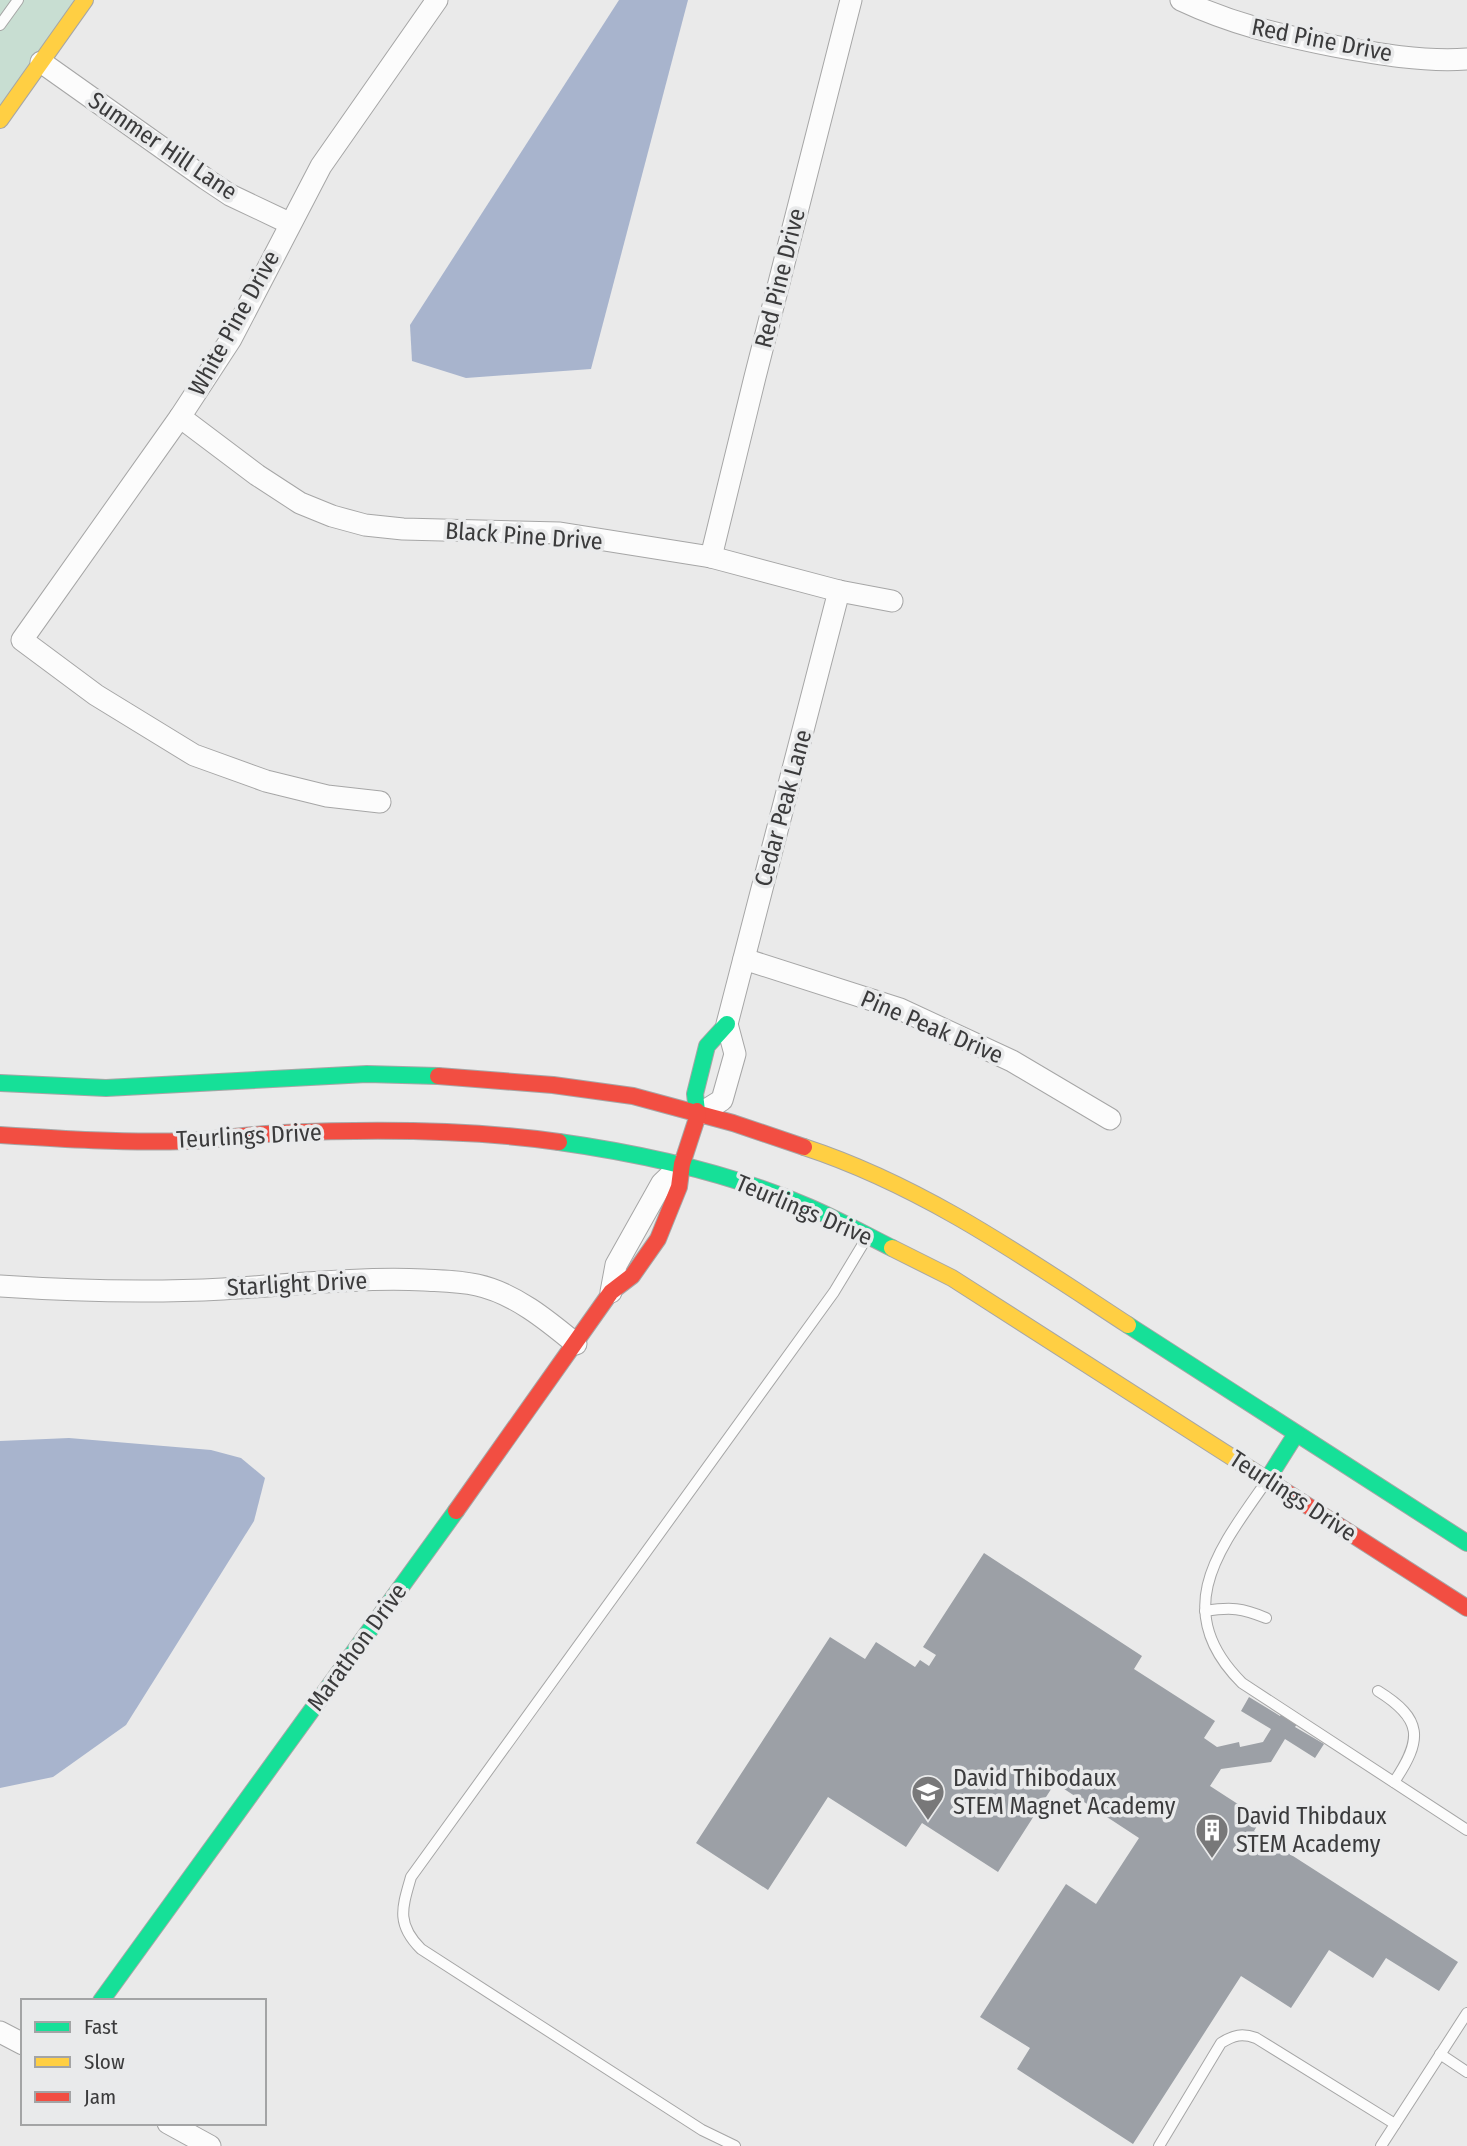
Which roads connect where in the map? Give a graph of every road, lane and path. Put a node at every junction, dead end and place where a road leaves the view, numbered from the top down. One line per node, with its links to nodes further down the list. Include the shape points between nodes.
1 (18, 0): 6 (lane)
2 (85, 0): 8 (street)
3 (437, 0): 10 (street, White Pine Drive, via 329,154)
4 (851, 0): 12 (street, Red Pine Drive)
5 (1181, 0): 7 (street, Red Pine Drive, via 1218,18 1270,33 1373,53)
6 (0, 25)
7 (1467, 59)
8 (41, 62): 9 (street); 10 (street, Summer Hill Lane, via 230,195)
9 (0, 120)
10 (289, 223): 11 (street, White Pine Drive, via 231,339)
11 (180, 417): 12 (street, Black Pine Drive, via 300,503 365,525 560,533); 15 (street, White Pine Drive, via 22,640 96,695 194,755 265,781 327,796)
12 (711, 557): 13 (street, Black Pine Drive)
13 (839, 591): 14 (street, Black Pine Drive); 16 (street, Cedar Peak Lane)
14 (892, 601)
15 (380, 802)
16 (744, 959): 17 (street, Cedar Peak Lane); 20 (street, Pine Peak Drive, via 900,1009 1012,1061)
17 (727, 1024): 19 (street, Cedar Peak Lane, via 707,1046 695,1094); 19 (street, Cedar Peak Lane, via 735,1054 722,1100)
18 (0, 1083): 19 (street, via 106,1088 367,1074 466,1077 633,1096)
19 (698, 1115): 22 (street); 27 (street, via 829,1155 907,1188 1052,1274)
20 (1110, 1119)
21 (0, 1135): 22 (street, Teurlings Drive, via 106,1142 367,1130 462,1133 547,1140)
22 (682, 1164): 23 (street, Teurlings Drive, via 810,1207); 25 (street, Marathon Drive, via 662,1183 616,1265)
23 (867, 1236): 28 (street, Teurlings Drive, via 952,1278); 45 (lane, via 834,1292 411,1877 401,1909 408,1936 421,1949 702,2130)
24 (0, 1286): 26 (street, Starlight Drive, via 130,1291 327,1281 452,1282 500,1292)
25 (611, 1292): 26 (street, Marathon Drive)
26 (576, 1343): 36 (street, Marathon Drive)
27 (1296, 1434): 28 (street); 29 (street)
28 (1268, 1480): 30 (street, Teurlings Drive); 31 (lane, via 1215,1559)
29 (1467, 1543)
30 (1467, 1608)
31 (1205, 1611): 32 (lane, via 1247,1610); 34 (lane, via 1224,1666 1242,1683)
32 (1266, 1618)
33 (1378, 1691): 34 (lane, via 1397,1703 1413,1728 1414,1745)
34 (1394, 1782): 35 (lane)
35 (1467, 1830)
36 (102, 1999)
37 (1467, 2013): 40 (lane)
38 (0, 2032): 39 (street)
39 (21, 2043)
40 (1440, 2054): 41 (lane); 42 (lane)
41 (1467, 2072)
42 (1395, 2124): 46 (lane, via 1243,2034 1221,2043); 47 (lane)
43 (172, 2125): 44 (street)
44 (210, 2146)
45 (735, 2146)
46 (1159, 2146)
47 (1381, 2146)

